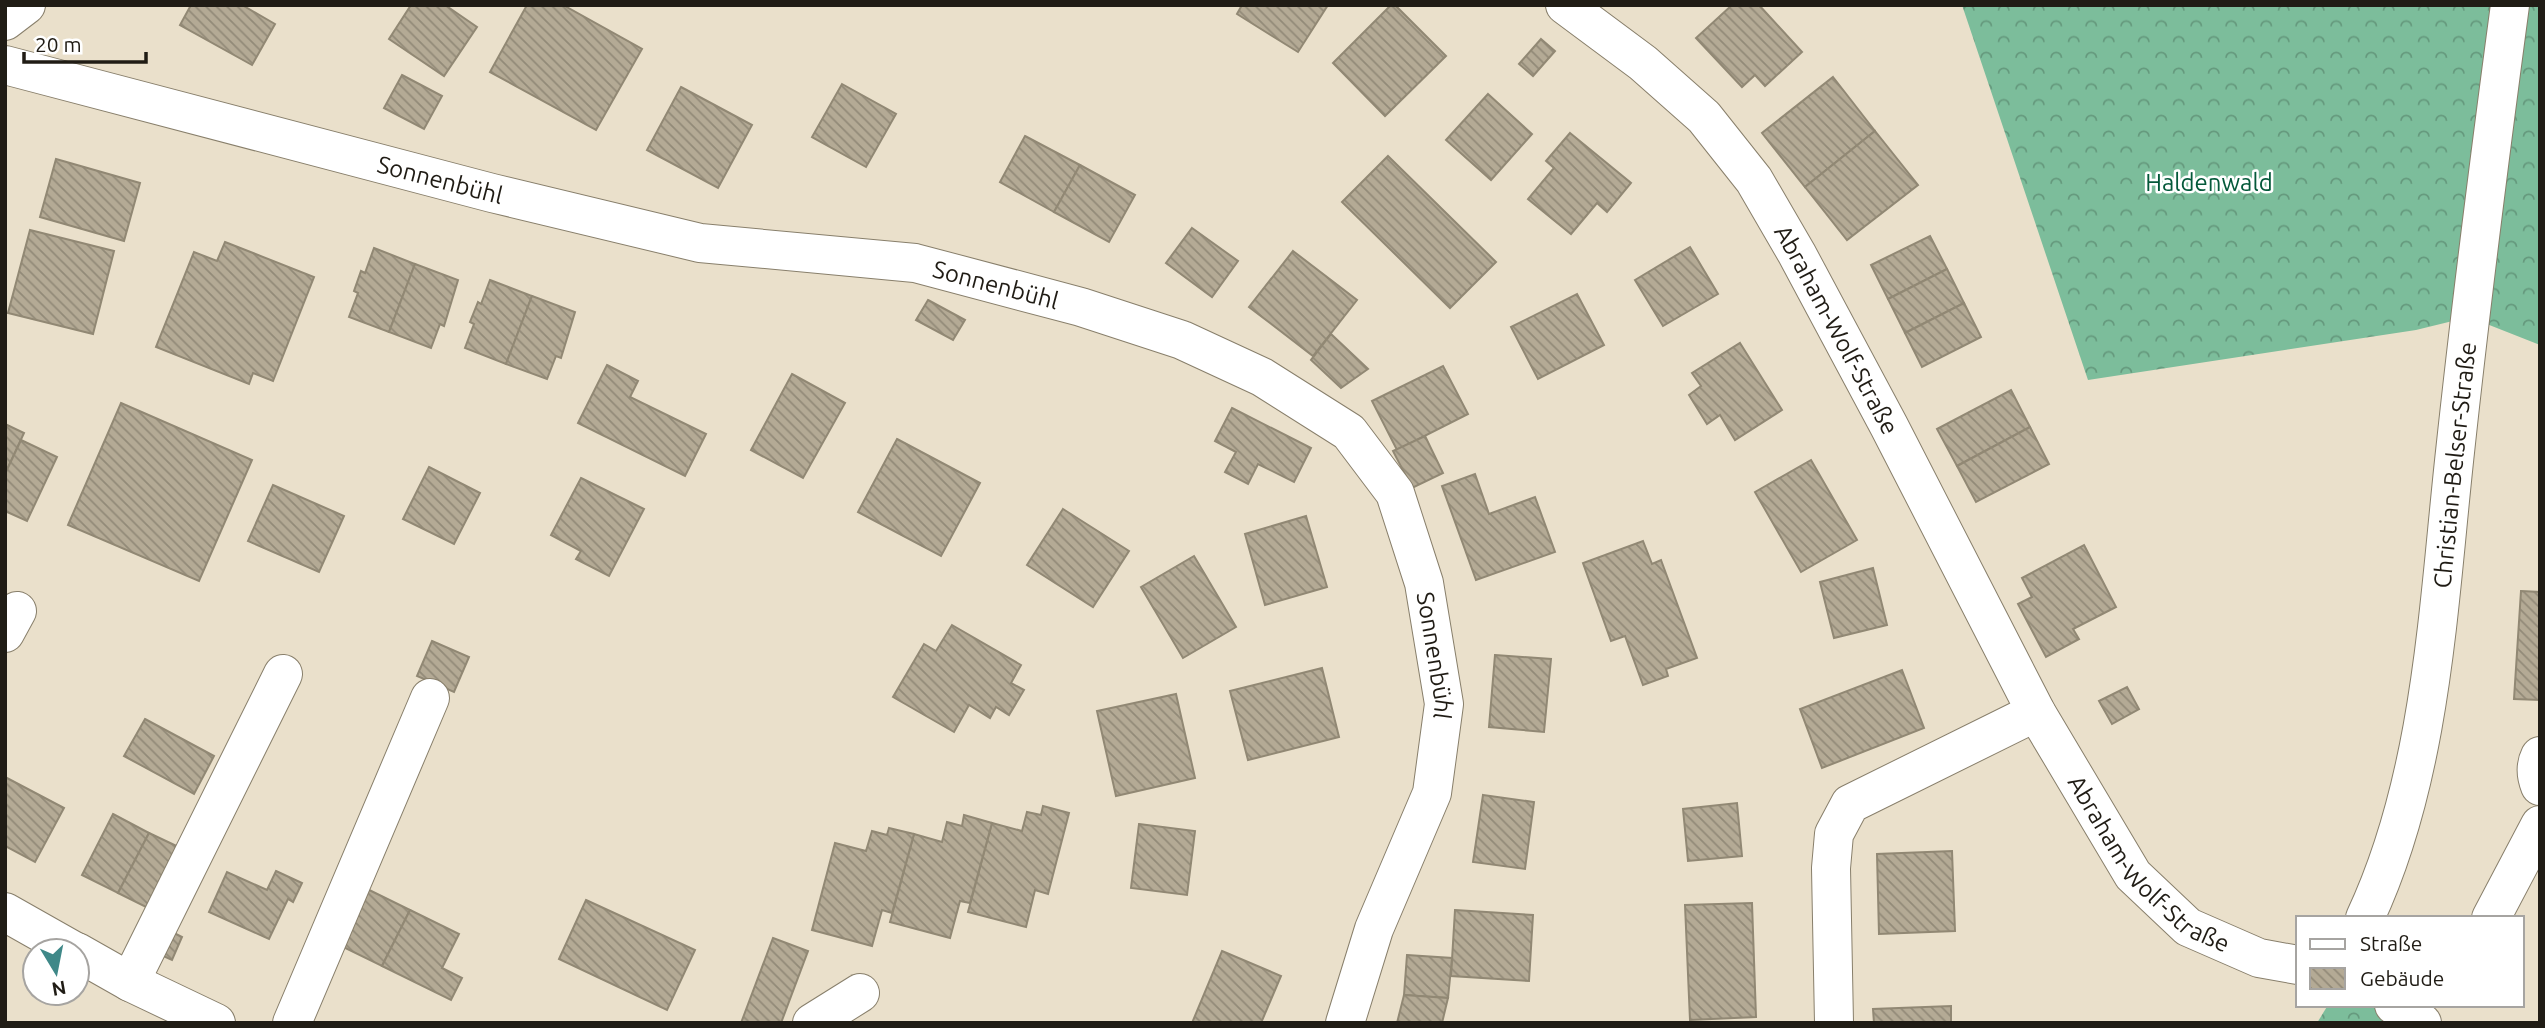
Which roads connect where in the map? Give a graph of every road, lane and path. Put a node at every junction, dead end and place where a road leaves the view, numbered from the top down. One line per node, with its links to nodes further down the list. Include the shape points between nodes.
1 (26, 5): 4 (street)
2 (1565, 5): 8 (street, Abraham-Wolf-Straße, via 1643,62 1704,117 1754,180 1882,414)
3 (2510, 5): 13 (street, Christian-Belser-Straße, via 2469,317 2427,708 2403,811)
4 (5, 21)
5 (5, 65): 25 (street, Sonnenbühl, via 700,243 915,263 1068,304 1205,350 1262,377 1349,432 1395,493 1424,583 1444,704 1432,793 1374,929)
6 (283, 674): 18 (street)
7 (430, 698): 23 (street)
8 (2036, 712): 17 (street, Abraham-Wolf-Straße, via 2133,875 2188,927 2259,958); 26 (street, via 1850,804 1834,834 1831,868)
9 (2540, 756): 10 (street)
10 (2540, 786)
11 (2540, 825): 14 (street)
12 (5, 912): 15 (street)
13 (2366, 916)
14 (2492, 916)
15 (49, 937)
16 (91, 960): 18 (street)
17 (2296, 965)
18 (130, 982): 22 (street)
19 (860, 993): 24 (street)
20 (2397, 1007): 27 (street)
21 (2445, 1007): 28 (street)
22 (216, 1023)
23 (292, 1023)
24 (812, 1023)
25 (1345, 1023)
26 (1834, 1023)
27 (2422, 1023)
28 (2437, 1023)

